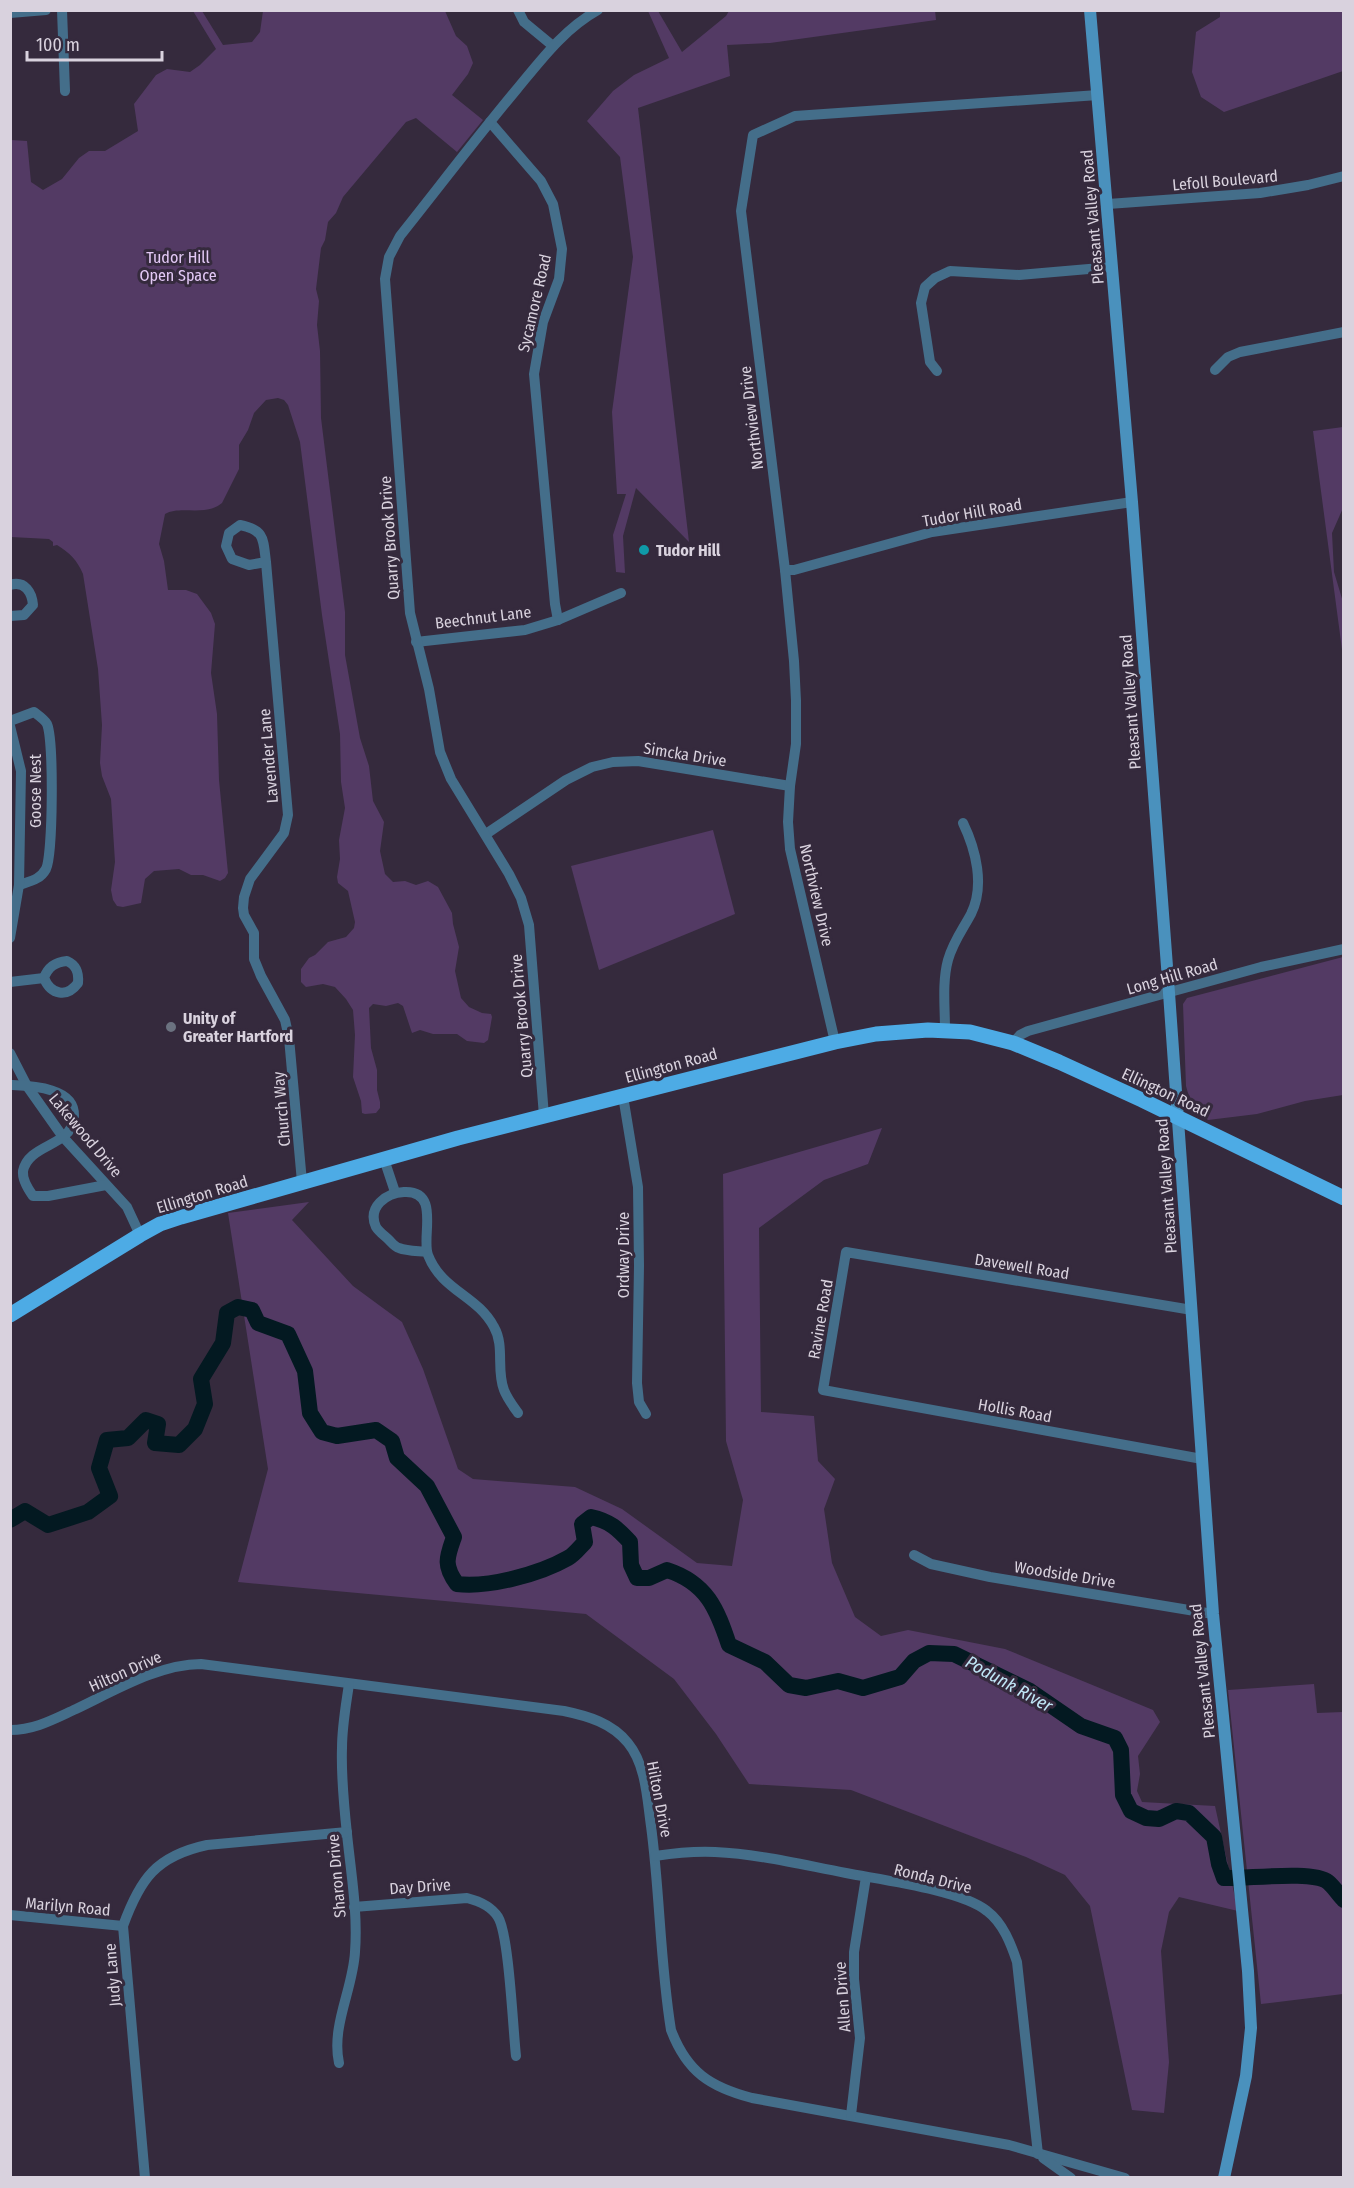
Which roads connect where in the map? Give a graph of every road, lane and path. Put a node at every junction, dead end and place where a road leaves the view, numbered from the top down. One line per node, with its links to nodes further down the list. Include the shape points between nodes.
1 (46, 10): 6 (street)
2 (62, 10): 8 (street)
3 (518, 10): 7 (street, via 524,22)
4 (598, 10): 7 (street, Quarry Brook Drive)
5 (1090, 10): 9 (main road, Pleasant Valley Road)
6 (10, 13)
7 (553, 46): 10 (street, Quarry Brook Drive)
8 (65, 91)
9 (1098, 96): 12 (main road, Pleasant Valley Road); 19 (street, Northview Drive, via 795,116 753,135 741,211)
10 (489, 122): 23 (street, Sycamore Road, via 541,181 553,204 562,249 559,279 543,322 534,374); 24 (street, Quarry Brook Drive, via 400,236 389,257 385,279 410,613)
11 (1344, 176): 12 (street, Lefoll Boulevard, via 1260,193)
12 (1108, 204): 13 (main road, Pleasant Valley Road)
13 (1112, 267): 16 (street, via 1019,275 950,271 935,278 925,287 921,303 930,362); 17 (main road, Pleasant Valley Road)
14 (1344, 332): 15 (street, via 1240,352)
15 (1215, 370)
16 (937, 371)
17 (1132, 502): 19 (street, Tudor Hill Road, via 932,532); 38 (main road, Pleasant Valley Road)
18 (266, 562): 33 (street, Lavender Lane, via 288,815 284,833 250,879 244,897 244,915)
19 (785, 570): 27 (street, Northview Drive, via 796,701 796,744)
20 (10, 585): 22 (street, via 27,587 33,605 24,615)
21 (621, 593): 23 (street, Beechnut Lane)
22 (10, 616)
23 (558, 620): 24 (street, Beechnut Lane, via 525,630)
24 (416, 642): 30 (street, Quarry Brook Drive, via 440,752)
25 (10, 721): 31 (street, Goose Nest, via 34,712 47,723 50,741 47,867 38,879)
26 (10, 726): 28 (street, via 21,771)
27 (790, 786): 30 (street, Simcka Drive, via 638,761 613,762 566,780); 40 (street, Northview Drive, via 790,849)
28 (16, 813): 31 (street)
29 (963, 823): 39 (street, via 975,854 977,894 947,964)
30 (486, 834): 46 (street, Quarry Brook Drive, via 521,898 529,925)
31 (19, 885): 32 (street)
32 (12, 918): 34 (street)
33 (254, 933): 50 (street, Church Way, via 254,959 290,1038)
34 (10, 938)
35 (1344, 949): 38 (street, Long Hill Road)
36 (44, 978): 37 (street)
37 (10, 982)
38 (1170, 993): 41 (street, Long Hill Road, via 1028,1031); 47 (main road, Pleasant Valley Road)
39 (945, 1030): 40 (main road, Ellington Road, via 876,1034); 41 (main road, Ellington Road)
40 (835, 1042): 45 (main road, Ellington Road)
41 (1012, 1043): 47 (main road, Ellington Road)
42 (10, 1053): 44 (street, Lakewood Drive)
43 (10, 1085): 44 (street)
44 (27, 1086): 48 (street, Lakewood Drive); 48 (street, via 65,1096 73,1106 71,1128)
45 (623, 1096): 46 (main road, Ellington Road); 61 (street, Ordway Drive, via 638,1187 637,1383 639,1402)
46 (544, 1116): 49 (main road, Ellington Road)
47 (1178, 1117): 53 (main road, Ellington Road); 57 (main road, Pleasant Valley Road)
48 (63, 1137): 51 (street, Lakewood Drive); 51 (street, via 28,1160 23,1172 33,1196)
49 (384, 1159): 50 (main road, Ellington Road); 52 (street)
50 (302, 1182): 54 (main road, Ellington Road, via 181,1217)
51 (106, 1185): 54 (street, Lakewood Drive, via 127,1207)
52 (395, 1192): 55 (street, via 411,1192 422,1199 428,1217); 55 (street, via 376,1207 377,1228 398,1248)
53 (1344, 1198)
54 (140, 1235): 58 (main road, Ellington Road)
55 (426, 1252): 60 (street, via 436,1273 474,1304 495,1329 503,1389)
56 (846, 1252): 57 (street, Davewell Road); 59 (street, Ravine Road)
57 (1192, 1310): 62 (main road, Pleasant Valley Road)
58 (10, 1315)
59 (823, 1390): 62 (street, Hollis Road)
60 (518, 1413)
61 (646, 1414)
62 (1202, 1459): 64 (main road, Pleasant Valley Road)
63 (914, 1555): 64 (street, Woodside Drive, via 931,1564 990,1577)
64 (1213, 1614): 80 (main road, Pleasant Valley Road, via 1241,1884 1251,2028 1246,2076)
65 (349, 1684): 66 (street, Hilton Drive, via 186,1664 156,1673 38,1726); 67 (street, Sharon Drive, via 342,1746); 68 (street, Hilton Drive, via 564,1711 609,1727 636,1755)
66 (10, 1730)
67 (347, 1832): 70 (street, Sharon Drive); 72 (street, Judy Lane, via 207,1845 184,1851 148,1875)
68 (655, 1856): 69 (street, Ronda Drive, via 732,1853); 75 (street, Hilton Drive, via 670,2024 686,2059 703,2078 730,2092)
69 (866, 1877): 75 (street, Allen Drive, via 854,1952 860,2038); 76 (street, Ronda Drive, via 970,1901 988,1911 1001,1927 1017,1962)
70 (354, 1906): 73 (street, Day Drive, via 467,1898 486,1905 503,1927); 74 (street, Sharon Drive, via 356,1950 337,2037)
71 (10, 1915): 72 (street, Marilyn Road)
72 (123, 1926): 77 (street, Judy Lane)
73 (516, 2056)
74 (339, 2063)
75 (851, 2115): 76 (street, Hilton Drive)
76 (1038, 2154): 78 (street, Hilton Drive); 79 (street, Hilton Drive)
77 (145, 2178)
78 (1071, 2178)
79 (1125, 2178)
80 (1224, 2178)

